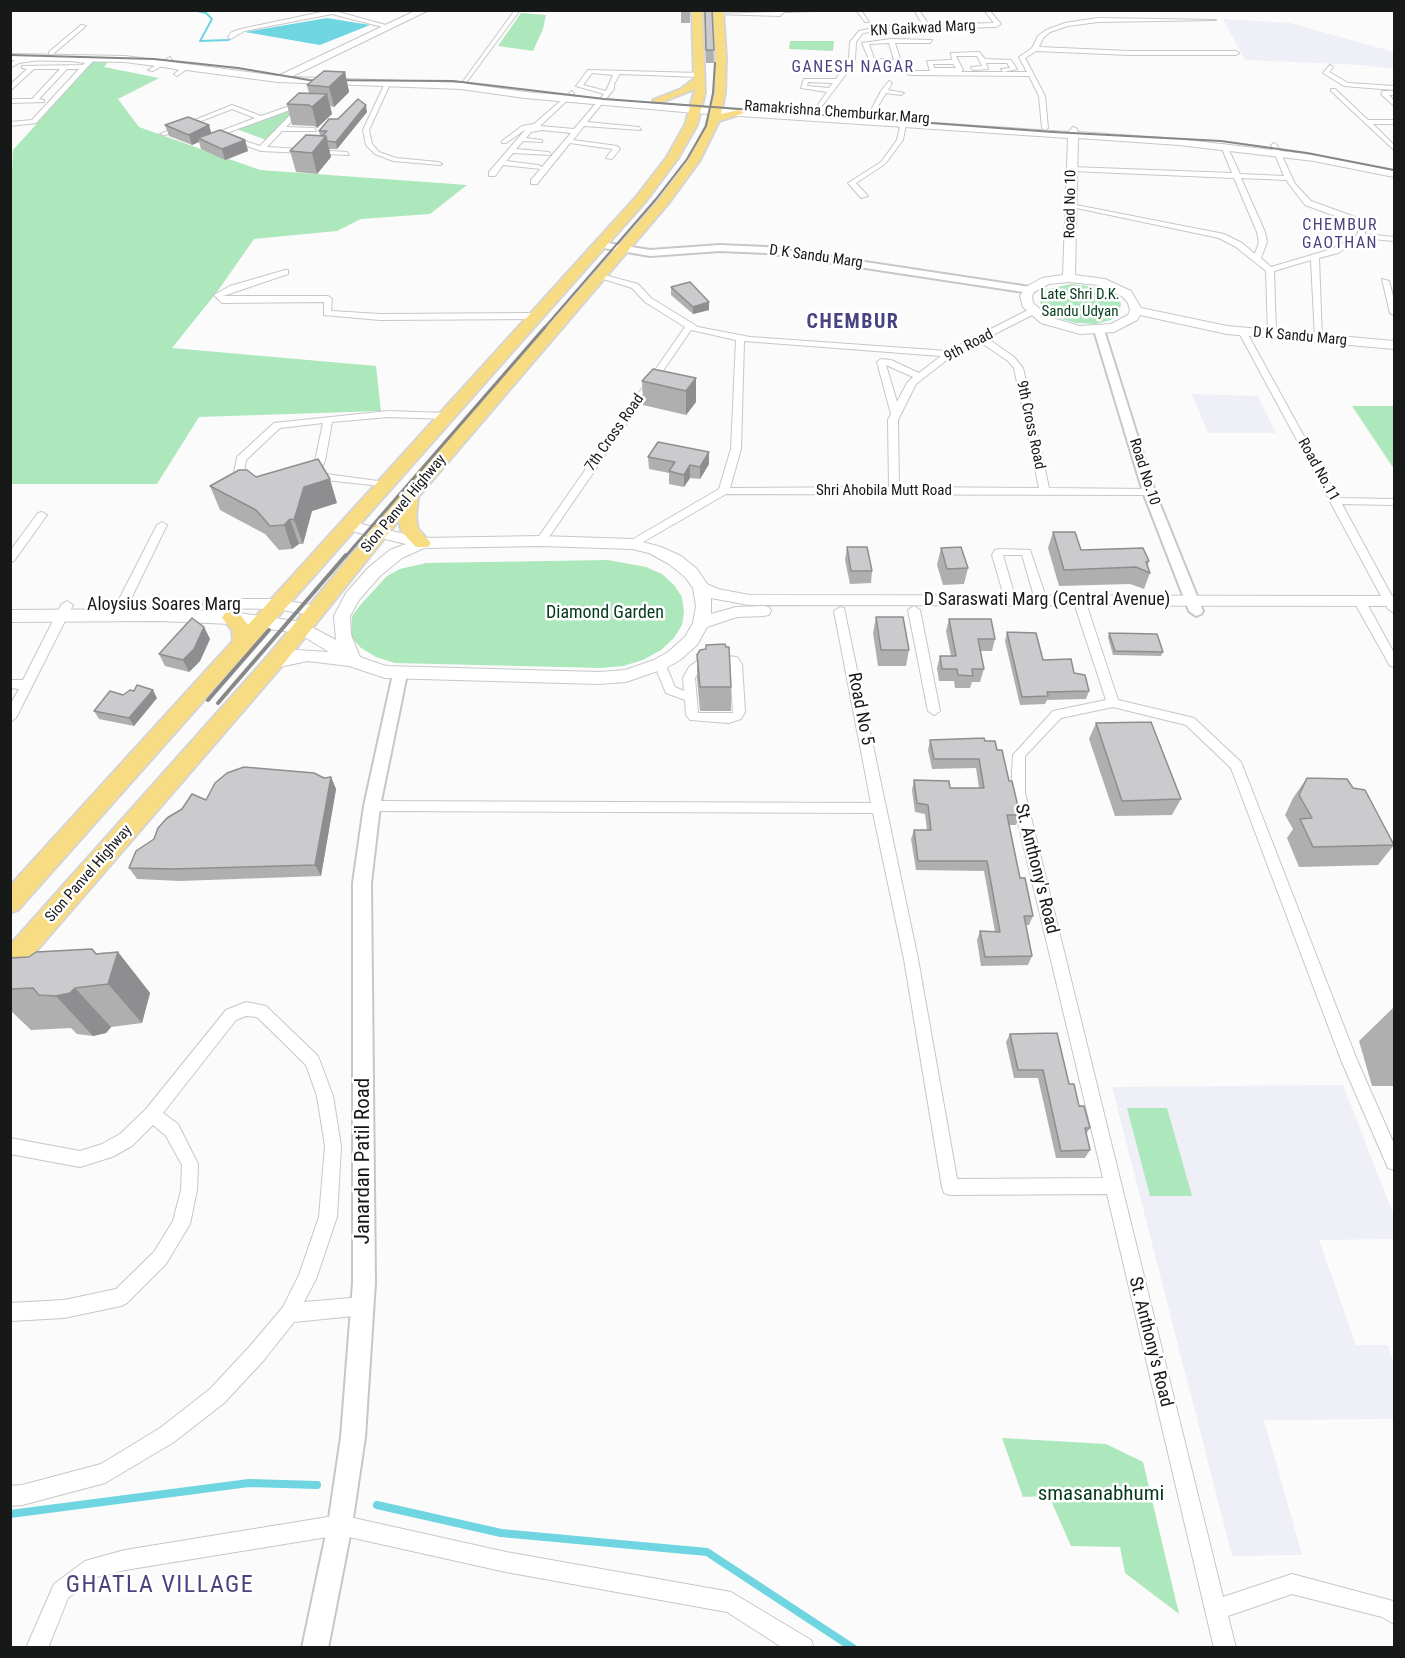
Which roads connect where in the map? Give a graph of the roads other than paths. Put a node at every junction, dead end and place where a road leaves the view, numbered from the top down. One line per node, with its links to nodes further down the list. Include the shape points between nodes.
1 (416, 10): 16 (main road)
2 (425, 10): 16 (main road)
3 (518, 10): 51 (street)
4 (698, 10): 44 (highway, Sion Panvel Highway)
5 (858, 10): 13 (street)
6 (916, 10): 14 (street)
7 (986, 10): 14 (street, KN Gaikwad Marg, via 998,24)
8 (335, 11): 16 (street); 17 (street, via 243,30)
9 (812, 11): 10 (street)
10 (718, 12): 80 (highway, Sion Panvel Highway, via 721,59)
11 (931, 19): 14 (street)
12 (1213, 20): 20 (street, via 1073,23 1047,31)
13 (867, 21)
14 (924, 23): 49 (street, KN Gaikwad Marg, via 861,32 853,42 852,59)
15 (83, 26): 23 (street)
16 (386, 26): 26 (main road); 42 (main road)
17 (231, 37)
18 (930, 41): 19 (street)
19 (891, 42): 25 (street); 25 (street, via 865,43 872,61)
20 (1035, 49): 21 (street); 29 (street, via 1022,57)
21 (1236, 53)
22 (13, 55): 23 (main road)
23 (55, 56): 24 (main road); 30 (street, via 20,60); 33 (street, via 90,61)
24 (165, 62): 36 (street); 40 (street, via 184,69); 42 (main road)
25 (898, 62): 38 (street, via 906,72)
26 (310, 63): 42 (main road); 43 (main road, via 306,69)
27 (985, 65): 28 (street, via 1009,61); 35 (street); 35 (street, via 979,54 952,55); 39 (street)
28 (1012, 65): 29 (street); 39 (street, via 1013,69)
29 (1026, 65): 41 (street)
30 (10, 67): 31 (street)
31 (32, 67): 32 (street); 55 (street)
32 (65, 67): 33 (street); 53 (street)
33 (84, 67): 54 (street)
34 (1330, 67): 57 (street, via 1326,73 1346,85)
35 (959, 68): 38 (street); 38 (street, via 929,62 932,70); 39 (street)
36 (151, 70)
37 (618, 72): 44 (street)
38 (946, 72)
39 (1005, 72): 41 (street)
40 (177, 74)
41 (1030, 74): 94 (street, via 1042,96)
42 (278, 76): 43 (main road, Ramakrishna Chemburkar Marg); 45 (main road, Ramakrishna Chemburkar Marg)
43 (308, 76): 45 (main road, Ramakrishna Chemburkar Marg)
44 (699, 78): 73 (highway, via 686,91); 75 (highway, Sion Panvel Highway)
45 (327, 80): 46 (main road, Ramakrishna Chemburkar Marg); 61 (street)
46 (352, 80): 47 (main road, Ramakrishna Chemburkar Marg); 50 (main road, Ramakrishna Chemburkar Marg)
47 (408, 80): 50 (main road, Ramakrishna Chemburkar Marg); 51 (main road, Ramakrishna Chemburkar Marg)
48 (825, 81): 49 (street); 58 (street); 58 (street, via 805,80 803,87)
49 (837, 81): 59 (street, KN Gaikwad Marg)
50 (388, 82): 119 (street, via 366,130 369,145 395,160)
51 (464, 83): 67 (main road, Ramakrishna Chemburkar Marg)
52 (889, 83): 62 (street)
53 (49, 85): 54 (street); 70 (street)
54 (68, 85): 71 (street)
55 (12, 86)
56 (1395, 87): 57 (street)
57 (1377, 88): 64 (street)
58 (821, 89): 59 (street)
59 (830, 90): 82 (street, KN Gaikwad Marg)
60 (1333, 90): 86 (street)
61 (319, 91)
62 (884, 91): 63 (street); 83 (street)
63 (901, 93)
64 (1383, 93): 65 (street); 74 (street)
65 (1395, 93)
66 (313, 96): 72 (street)
67 (569, 96): 68 (main road, Ramakrishna Chemburkar Marg); 106 (street, via 536,126 524,127)
68 (604, 97): 68 (street, via 616,73 591,70 578,85); 73 (main road, Ramakrishna Chemburkar Marg); 90 (street)
69 (14, 101): 70 (street); 76 (street)
70 (34, 101): 71 (street)
71 (53, 101): 77 (street)
72 (306, 102): 78 (street); 84 (street)
73 (660, 103): 75 (main road, Ramakrishna Chemburkar Marg); 91 (highway)
74 (1395, 104)
75 (696, 106): 80 (main road, Ramakrishna Chemburkar Marg); 91 (highway, Sion Panvel Highway)
76 (10, 109): 77 (street)
77 (46, 109): 88 (street, via 32,123)
78 (299, 109): 79 (street); 95 (street)
79 (311, 110)
80 (716, 111): 81 (highway); 82 (main road, Ramakrishna Chemburkar Marg); 134 (highway, Sion Panvel Highway, via 694,160)
81 (739, 113): 82 (main road, Ramakrishna Chemburkar Marg)
82 (812, 115): 83 (main road, Ramakrishna Chemburkar Marg); 85 (main road, Ramakrishna Chemburkar Marg)
83 (870, 115): 85 (main road, Ramakrishna Chemburkar Marg)
84 (260, 118): 89 (street, via 232,107); 102 (street)
85 (903, 121): 92 (main road, Ramakrishna Chemburkar Marg); 129 (street, via 900,140 883,163 852,183)
86 (1367, 122): 87 (street); 109 (street)
87 (1395, 122)
88 (10, 124)
89 (190, 124): 93 (street); 101 (street)
90 (582, 124): 96 (street); 99 (street)
91 (691, 125): 133 (highway, Sion Panvel Highway, via 672,158)
92 (981, 126): 94 (main road, Ramakrishna Chemburkar Marg); 100 (main road, Ramakrishna Chemburkar Marg)
93 (199, 128)
94 (1045, 128): 100 (main road, Ramakrishna Chemburkar Marg)
95 (281, 129): 97 (street); 110 (street)
96 (639, 129)
97 (314, 130)
98 (209, 131): 102 (street)
99 (576, 131): 103 (street, via 536,128); 105 (street)
100 (1073, 133): 108 (main road, Ramakrishna Chemburkar Marg); 111 (main road, Ramakrishna Chemburkar Marg, via 1226,140); 123 (main road, Road No 10)
101 (163, 134)
102 (219, 137): 110 (street)
103 (521, 139): 104 (street); 114 (street)
104 (540, 141)
105 (568, 141): 117 (street, via 595,144 590,152); 128 (street)
106 (504, 142)
107 (306, 144): 112 (street)
108 (1224, 146): 111 (main road, Ramakrishna Chemburkar Marg); 126 (street)
109 (1395, 148)
110 (261, 149): 112 (street)
111 (1275, 149): 122 (main road, Ramakrishna Chemburkar Marg); 125 (main road, Ramakrishna Chemburkar Marg); 127 (street)
112 (298, 152): 113 (street)
113 (309, 152): 115 (street); 118 (street)
114 (511, 152): 116 (street); 120 (street)
115 (347, 154)
116 (549, 154)
117 (611, 156)
118 (301, 160)
119 (438, 164)
120 (501, 164): 121 (street); 124 (street)
121 (538, 166)
122 (1395, 167)
123 (1072, 169): 126 (street); 130 (main road, Road No 10)
124 (492, 174)
125 (1395, 174)
126 (1237, 176): 127 (street); 135 (street, via 1261,232 1263,242)
127 (1289, 178): 131 (street, via 1308,203 1352,219 1362,228)
128 (534, 182)
129 (864, 196)
130 (1071, 206): 135 (street, via 1221,236); 140 (main road, Road No 10)
131 (1360, 236): 132 (street); 136 (street)
132 (1395, 239)
133 (601, 245): 134 (street, D K Sandu Marg); 146 (highway, Sion Panvel Highway)
134 (623, 250): 139 (highway, Sion Panvel Highway); 142 (street, D K Sandu Marg, via 766,250)
135 (1257, 258): 137 (street)
136 (1315, 258): 137 (street); 152 (street)
137 (1270, 270): 150 (street)
138 (285, 272): 146 (street, via 218,295 222,300 328,299 327,313 380,317)
139 (600, 275): 147 (street, via 635,286 648,300); 166 (highway, Sion Panvel Highway)
140 (1069, 278): 142 (main road, via 1046,280); 143 (main road, via 1116,287 1134,302)
141 (1385, 281): 145 (street)
142 (1030, 290): 144 (main road, via 1027,304)
143 (1136, 310): 148 (main road, via 1126,324); 149 (main road, D K Sandu Marg)
144 (1033, 311): 148 (main road, via 1061,326); 153 (street, 9th Road)
145 (1395, 313)
146 (537, 316): 158 (highway, Sion Panvel Highway)
147 (690, 326): 151 (street); 173 (street, 7th Cross Road)
148 (1099, 330): 165 (street, Road No.10)
149 (1242, 331): 150 (main road, D K Sandu Marg); 167 (street, Road No.11)
150 (1272, 334): 152 (main road, D K Sandu Marg)
151 (740, 338): 155 (street); 163 (street, via 736,449)
152 (1319, 338): 154 (main road, D K Sandu Marg)
153 (982, 339): 155 (street, 9th Road); 164 (street, 9th Cross Road, via 1018,368)
154 (1395, 345)
155 (949, 354): 156 (street, 9th Road)
156 (920, 377): 157 (street, 9th Road, via 912,383); 157 (street, via 881,362)
157 (896, 414): 162 (street, 9th Road, via 892,420)
158 (447, 416): 159 (street, via 388,414); 160 (highway, Sion Panvel Highway)
159 (327, 419): 160 (street, via 325,441 308,478); 161 (street, via 284,423 268,430 238,465 238,479)
160 (385, 485): 171 (highway, Sion Panvel Highway)
161 (249, 489)
162 (894, 490): 163 (street, Shri Ahobila Mutt Road); 164 (street, Shri Ahobila Mutt Road)
163 (724, 491): 175 (street, Shri Ahobila Mutt Road)
164 (1045, 491): 165 (street, Shri Ahobila Mutt Road)
165 (1149, 492): 183 (street, Road No.10)
166 (409, 496): 172 (highway, Sion Panvel Highway); 174 (highway, via 410,531)
167 (1335, 501): 168 (street); 180 (street, Road No.11)
168 (1395, 502)
169 (42, 515): 176 (street)
170 (162, 525): 186 (street)
171 (348, 526): 172 (main road); 191 (highway, Sion Panvel Highway)
172 (378, 533): 174 (main road); 189 (highway, Sion Panvel Highway)
173 (541, 541): 174 (main road); 175 (main road)
174 (422, 543): 198 (main road, via 396,555 352,597 342,616 343,635)
175 (632, 544): 177 (main road, via 675,560)
176 (10, 560)
177 (701, 588): 178 (main road, D Saraswati Marg (Central Avenue), via 749,600); 194 (main road)
178 (1010, 600): 179 (main road, D Saraswati Marg (Central Avenue)); 179 (street, via 999,552 1026,552)
179 (1041, 600): 182 (main road, D Saraswati Marg (Central Avenue))
180 (1393, 605): 184 (main road, D Saraswati Marg (Central Avenue))
181 (10, 606): 185 (main road, Aloysius Soares Marg)
182 (1081, 606): 183 (main road, D Saraswati Marg (Central Avenue)); 187 (main road, D Saraswati Marg (Central Avenue)); 206 (street)
183 (1193, 606): 184 (main road, D Saraswati Marg (Central Avenue))
184 (1362, 606): 200 (street)
185 (64, 610): 186 (main road, Aloysius Soares Marg); 192 (main road, Aloysius Soares Marg); 204 (street)
186 (120, 610): 188 (main road, Aloysius Soares Marg)
187 (914, 610): 190 (main road, D Saraswati Marg (Central Avenue)); 207 (street)
188 (211, 611): 191 (main road, Aloysius Soares Marg); 193 (main road, Aloysius Soares Marg)
189 (316, 611): 191 (main road, Aloysius Soares Marg); 195 (highway, Sion Panvel Highway)
190 (840, 611): 194 (main road, D Saraswati Marg (Central Avenue), via 743,611); 210 (street, Road No 5)
191 (271, 613): 193 (main road, Aloysius Soares Marg); 195 (main road); 196 (highway, Sion Panvel Highway)
192 (10, 616)
193 (232, 618): 196 (highway, via 241,629)
194 (701, 623): 197 (main road, via 691,640)
195 (302, 628): 198 (main road); 199 (highway, Sion Panvel Highway)
196 (240, 649): 211 (highway, Sion Panvel Highway)
197 (667, 660): 201 (street); 202 (main road, via 626,676 599,678); 205 (street, via 670,690)
198 (353, 661): 199 (main road, via 308,655); 202 (main road)
199 (274, 662): 212 (highway, Sion Panvel Highway)
200 (1395, 663)
201 (693, 670): 205 (street, via 689,678); 205 (street, via 708,662 735,661 739,712 729,718 694,717)
202 (400, 674): 209 (street, Janardan Patil Road)
203 (10, 684): 204 (street)
204 (27, 685): 208 (street)
205 (690, 697)
206 (1113, 703): 215 (street, St. Anthony's Road, via 1190,721 1236,765 1349,1060); 216 (street, St. Anthony's Road, via 1057,714 1019,755 1018,792)
207 (934, 711)
208 (10, 718)
209 (372, 806): 210 (street); 217 (street, Janardan Patil Road, via 362,883)
210 (879, 808): 216 (street, Road No 5, via 911,959 950,1187)
211 (12, 900)
212 (10, 963)
213 (152, 1114): 214 (street, via 126,1140 80,1159); 218 (street, via 172,1130 190,1164 181,1224 160,1258 121,1297 64,1309); 219 (street, via 231,1016 246,1009 261,1011 312,1060 325,1096 333,1146 328,1217 308,1279)
214 (10, 1146)
215 (1395, 1162)
216 (1113, 1186): 222 (street, St. Anthony's Road)
217 (363, 1306): 219 (street); 221 (street, Janardan Patil Road, via 353,1437)
218 (10, 1312)
219 (289, 1313): 220 (street, via 217,1396 167,1435 105,1473)
220 (10, 1496)
221 (340, 1525): 224 (street, via 92,1568 61,1591); 225 (street, Janardan Patil Road); 226 (street, via 506,1562 731,1602)
222 (1215, 1610): 223 (street, via 1292,1584); 227 (street, St. Anthony's Road)
223 (1395, 1613)
224 (37, 1647)
225 (315, 1647)
226 (803, 1647)
227 (1224, 1647)

